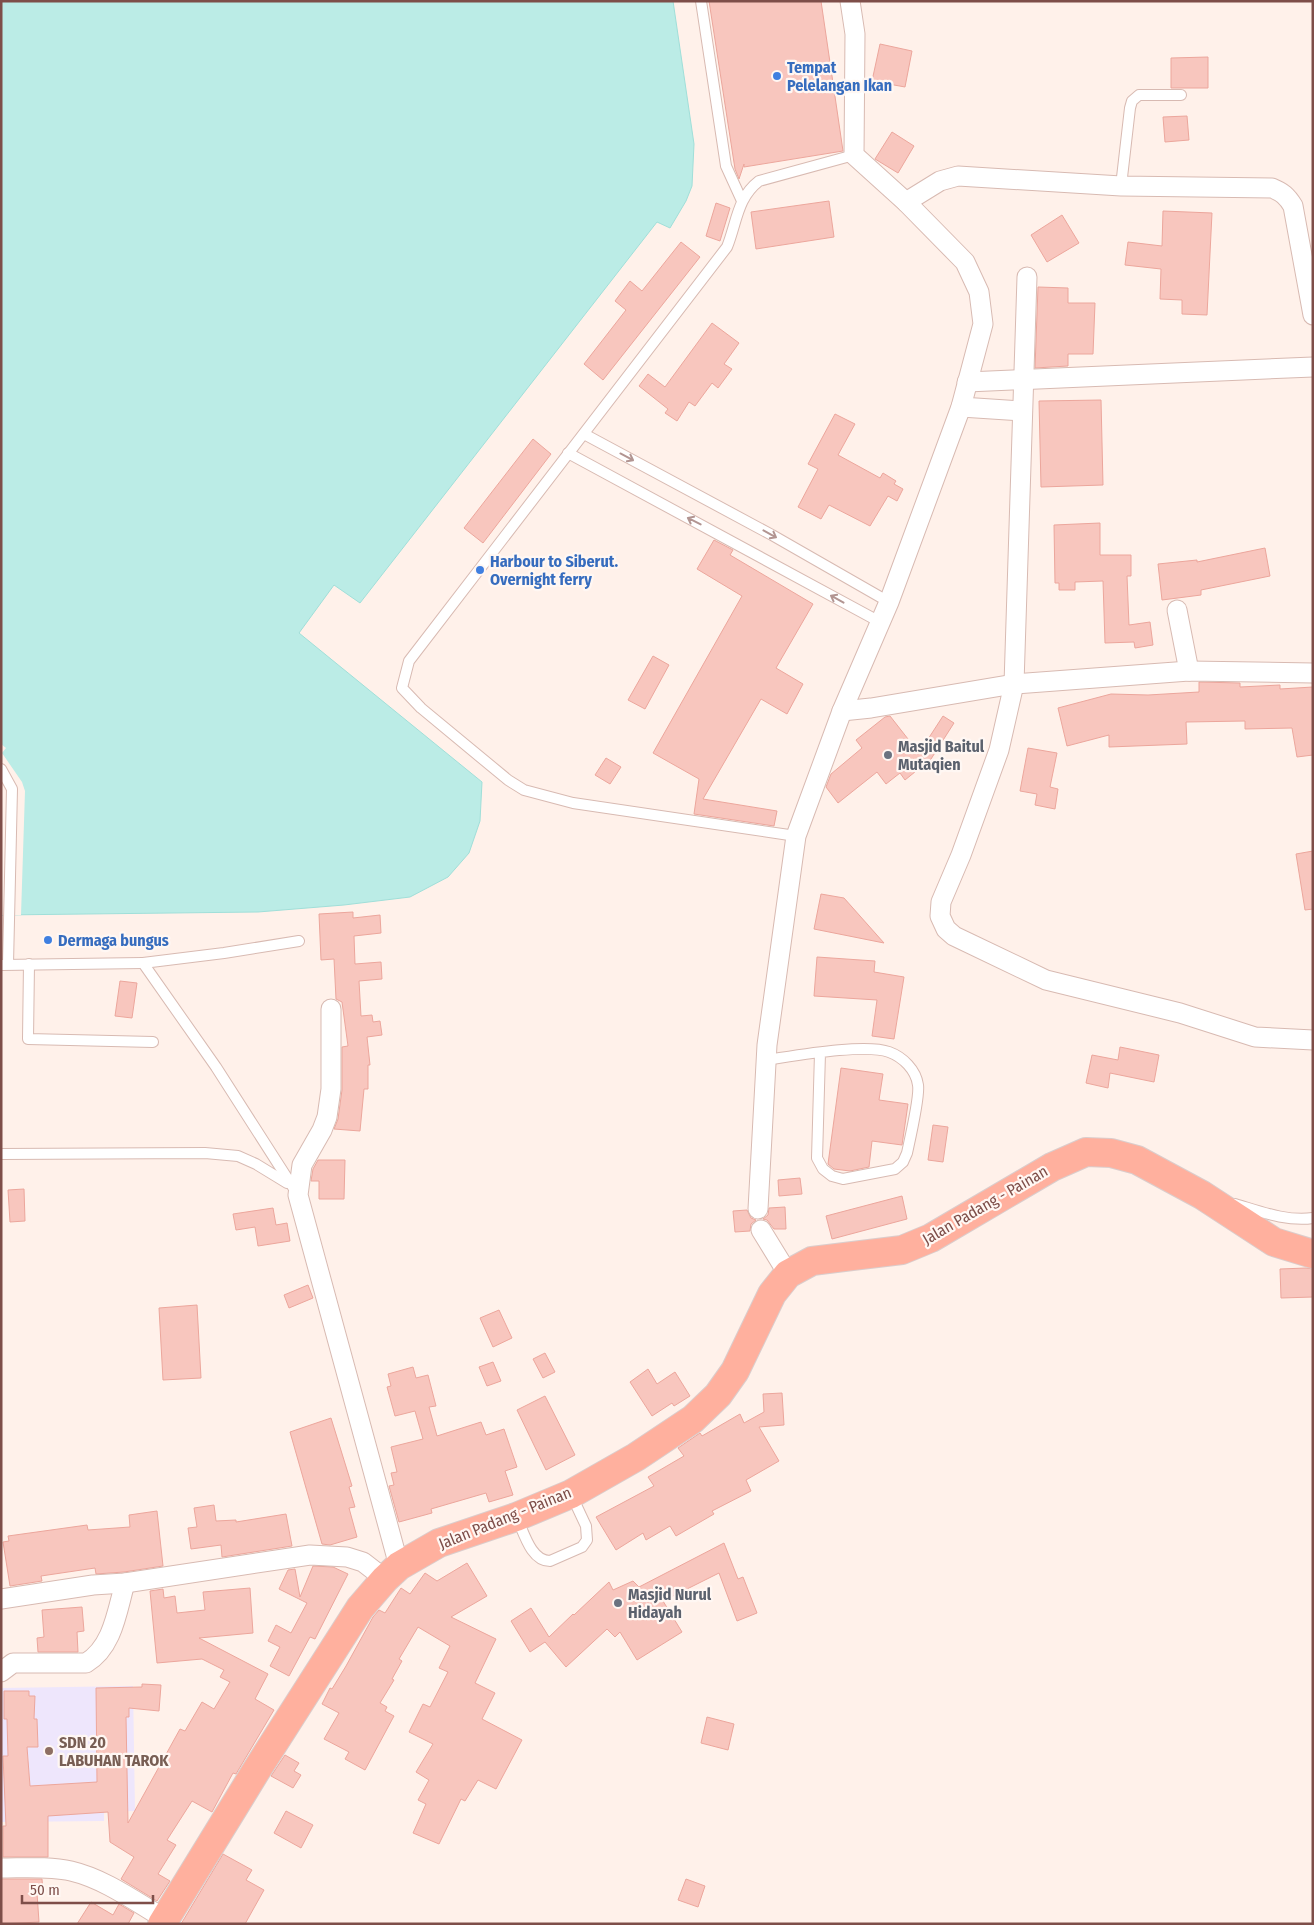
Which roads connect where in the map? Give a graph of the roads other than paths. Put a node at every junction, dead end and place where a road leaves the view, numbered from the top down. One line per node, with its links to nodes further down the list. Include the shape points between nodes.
1 (701, 1): 6 (lane, via 726,166)
2 (850, 1): 4 (street, via 855,34)
3 (1181, 96): 5 (lane, via 1139,95 1132,101)
4 (854, 155): 6 (lane, via 759,181); 7 (street)
5 (1121, 186): 7 (street, via 958,176 940,181); 9 (street, via 1272,188 1282,192 1293,206)
6 (742, 201): 15 (lane, via 727,246)
7 (906, 202): 12 (street, via 965,262 979,292 983,324)
8 (1027, 278): 11 (street)
9 (1313, 316)
10 (1313, 367): 11 (street)
11 (1024, 380): 12 (street); 14 (street)
12 (967, 382): 13 (street)
13 (961, 407): 14 (street); 17 (street)
14 (1022, 411): 22 (street)
15 (584, 434): 16 (lane); 17 (lane, one-way to 17)
16 (568, 453): 19 (lane, one-way to 16); 25 (lane, via 409,661 402,688 508,780 524,790 573,803)
17 (889, 602): 19 (street)
18 (1177, 610): 20 (street)
19 (880, 622): 23 (street)
20 (1189, 671): 21 (street); 22 (street)
21 (1313, 674)
22 (1014, 684): 23 (street); 31 (street, via 999,750 941,902 940,916 946,929 954,936 1046,980 1180,1013 1255,1037)
23 (842, 711): 25 (street)
24 (1, 769): 28 (lane, via 12,789)
25 (795, 842): 34 (street)
26 (299, 941): 27 (lane)
27 (143, 963): 29 (lane); 36 (lane, via 216,1067)
28 (4, 964): 29 (lane)
29 (29, 964): 32 (lane, via 28,1039)
30 (331, 1009): 36 (street, via 332,1072 327,1116 302,1165)
31 (1313, 1040)
32 (154, 1042)
33 (820, 1053): 33 (lane, via 872,1048 890,1052 905,1061 915,1073 919,1087 908,1153 895,1169 843,1179 823,1169 817,1158); 34 (lane)
34 (766, 1060): 38 (street)
35 (1, 1154): 36 (lane, via 205,1153 238,1156 256,1164)
36 (294, 1190): 45 (street)
37 (1202, 1195): 39 (lane, via 1266,1213); 41 (highway, Jalan Padang - Painan, via 1274,1242); 42 (highway, Jalan Padang - Painan, via 1137,1160 1111,1153 1086,1152 1052,1167 931,1238 902,1250 812,1261)
38 (758, 1209)
39 (1313, 1218)
40 (761, 1230): 42 (street)
41 (1313, 1254)
42 (788, 1274): 43 (highway, Jalan Padang - Painan, via 772,1294 734,1371 718,1395 693,1419 636,1457)
43 (571, 1494): 44 (highway, Jalan Padang - Painan); 44 (lane, via 586,1526 587,1540 582,1547 550,1561 538,1558 533,1552)
44 (516, 1517): 45 (highway, Jalan Padang - Painan, via 439,1543)
45 (392, 1573): 46 (street, via 347,1557 310,1555); 50 (highway, Jalan Padang - Painan, via 360,1608)
46 (125, 1583): 47 (street); 48 (street, via 112,1630 95,1658 86,1663 12,1663)
47 (1, 1599)
48 (1, 1672)
49 (1, 1868): 50 (street, via 72,1871 120,1893)
50 (164, 1921)

